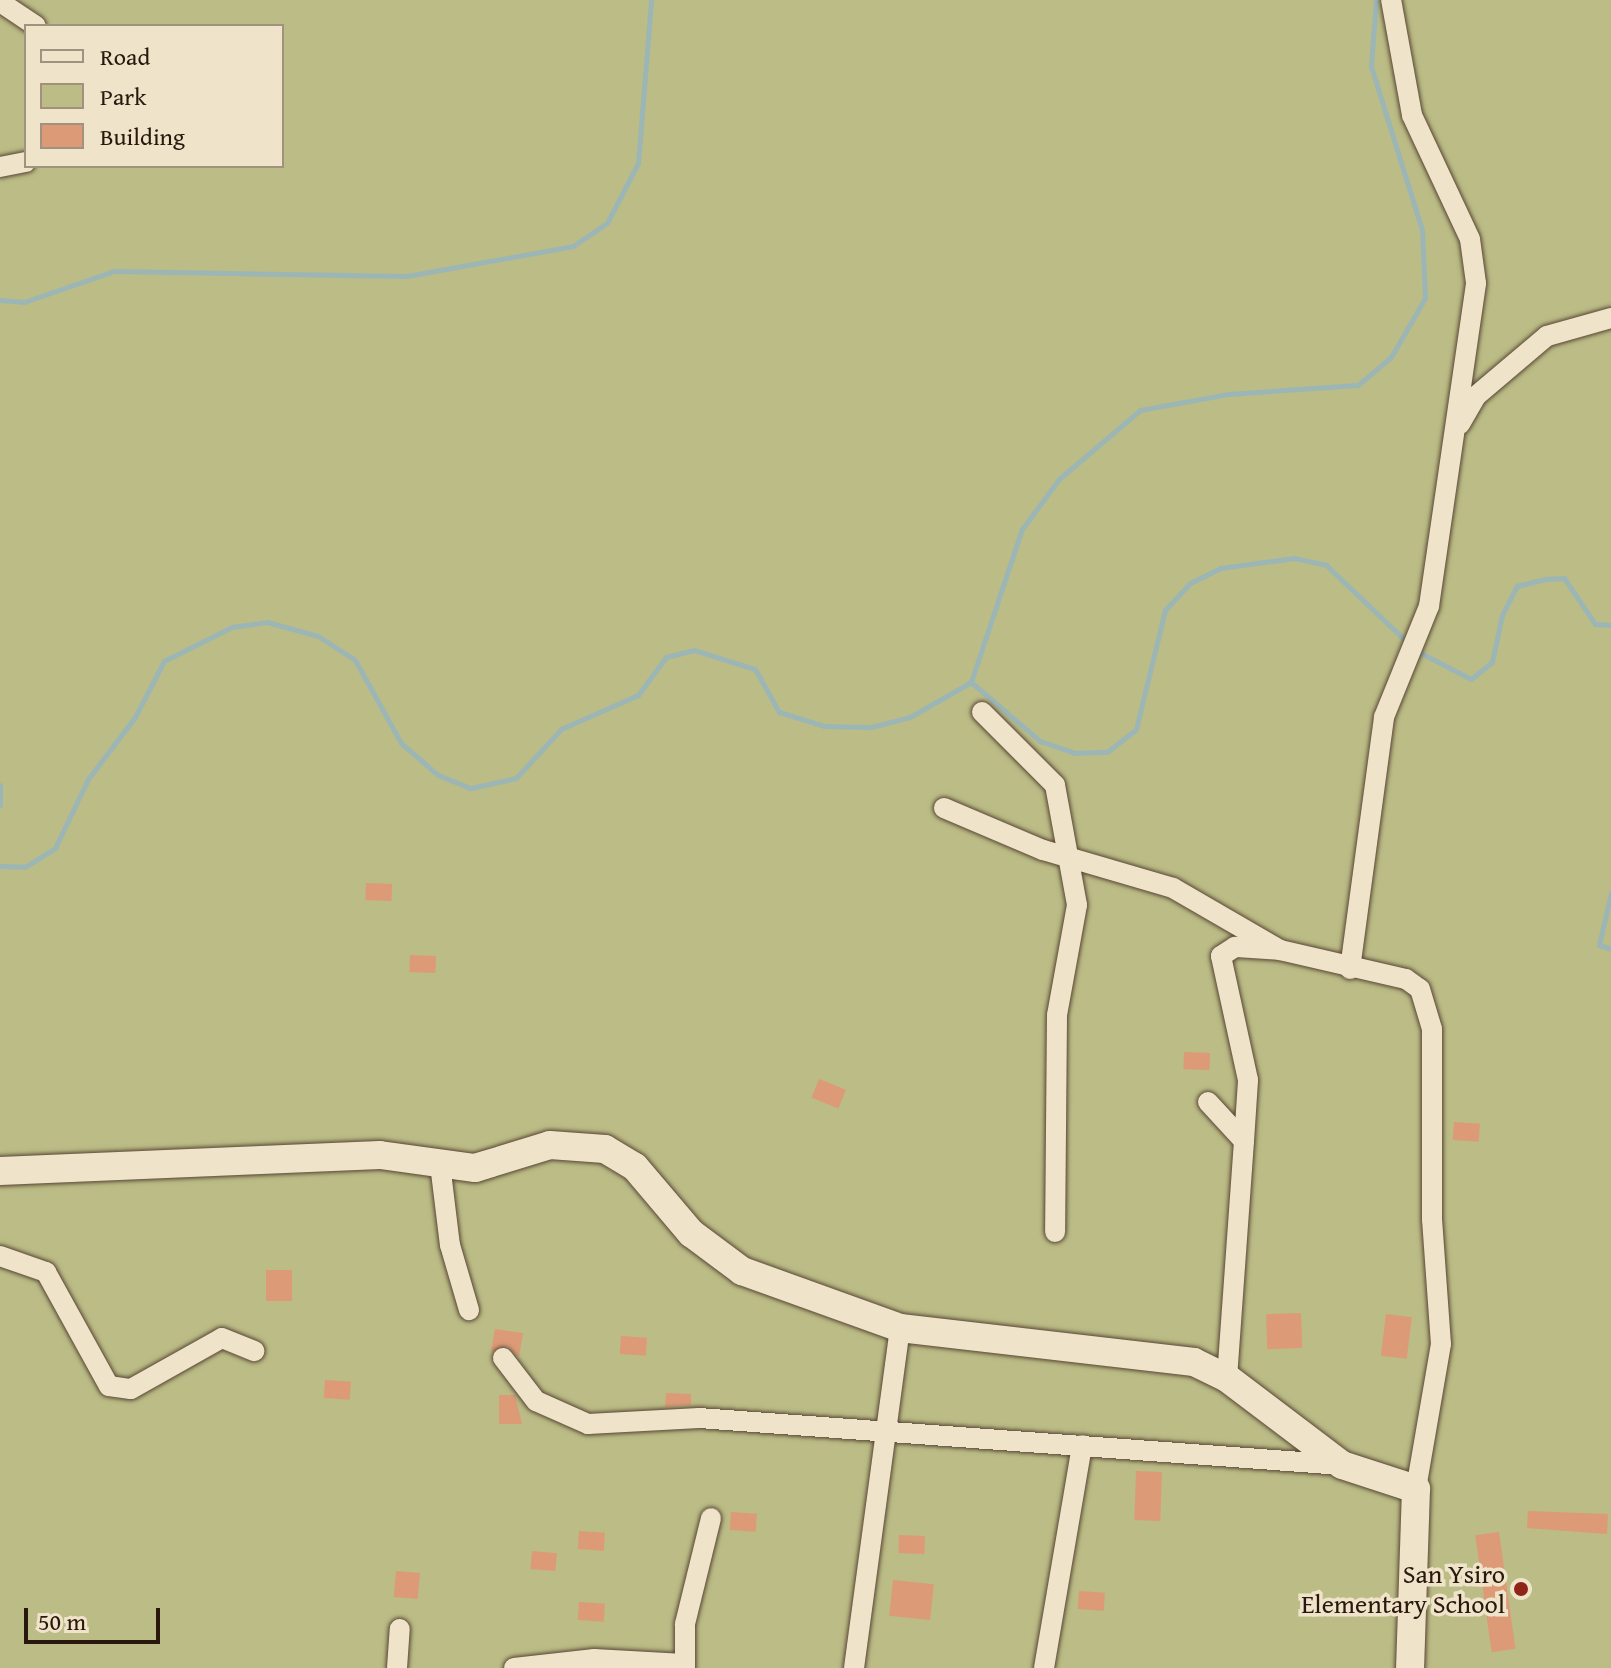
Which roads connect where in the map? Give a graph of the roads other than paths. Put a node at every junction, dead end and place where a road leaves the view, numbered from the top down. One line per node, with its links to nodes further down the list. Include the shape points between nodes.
1 (1391, 0): 7 (street, via 1412,115 1474,260)
2 (0, 2): 3 (street)
3 (33, 24)
4 (24, 162): 5 (street)
5 (0, 167)
6 (1611, 318): 7 (street, via 1547,336 1476,396)
7 (1455, 430): 12 (street, via 1429,606 1384,717)
8 (982, 712): 10 (street, via 1046,769)
9 (944, 808): 10 (street)
10 (1071, 858): 11 (street, via 1206,902); 17 (street, via 1077,940 1057,1015)
11 (1280, 950): 12 (street); 14 (street, via 1235,947 1221,956 1248,1080)
12 (1350, 969): 27 (street, via 1406,979 1420,989 1432,1029 1432,1219 1441,1344)
13 (1208, 1102): 14 (street)
14 (1244, 1141): 23 (street)
15 (440, 1164): 16 (street, via 366,1155); 19 (street, via 450,1245); 20 (street, via 475,1168 550,1145 605,1149 635,1167 691,1233 742,1271)
16 (0, 1171)
17 (1055, 1232)
18 (0, 1256): 21 (street, via 46,1272 109,1386 131,1389 222,1338)
19 (469, 1310)
20 (900, 1328): 23 (street, via 1150,1355); 24 (street)
21 (254, 1351)
22 (503, 1358): 24 (street, via 536,1401 588,1424 699,1418)
23 (1227, 1378): 26 (street)
24 (887, 1430): 25 (street); 33 (street)
25 (1082, 1445): 26 (street); 34 (street)
26 (1342, 1465): 27 (street)
27 (1416, 1489): 35 (street)
28 (711, 1518): 30 (street, via 685,1624)
29 (400, 1629): 31 (street)
30 (684, 1666): 32 (street, via 594,1659)
31 (397, 1668)
32 (514, 1668)
33 (854, 1668)
34 (1044, 1668)
35 (1410, 1668)

